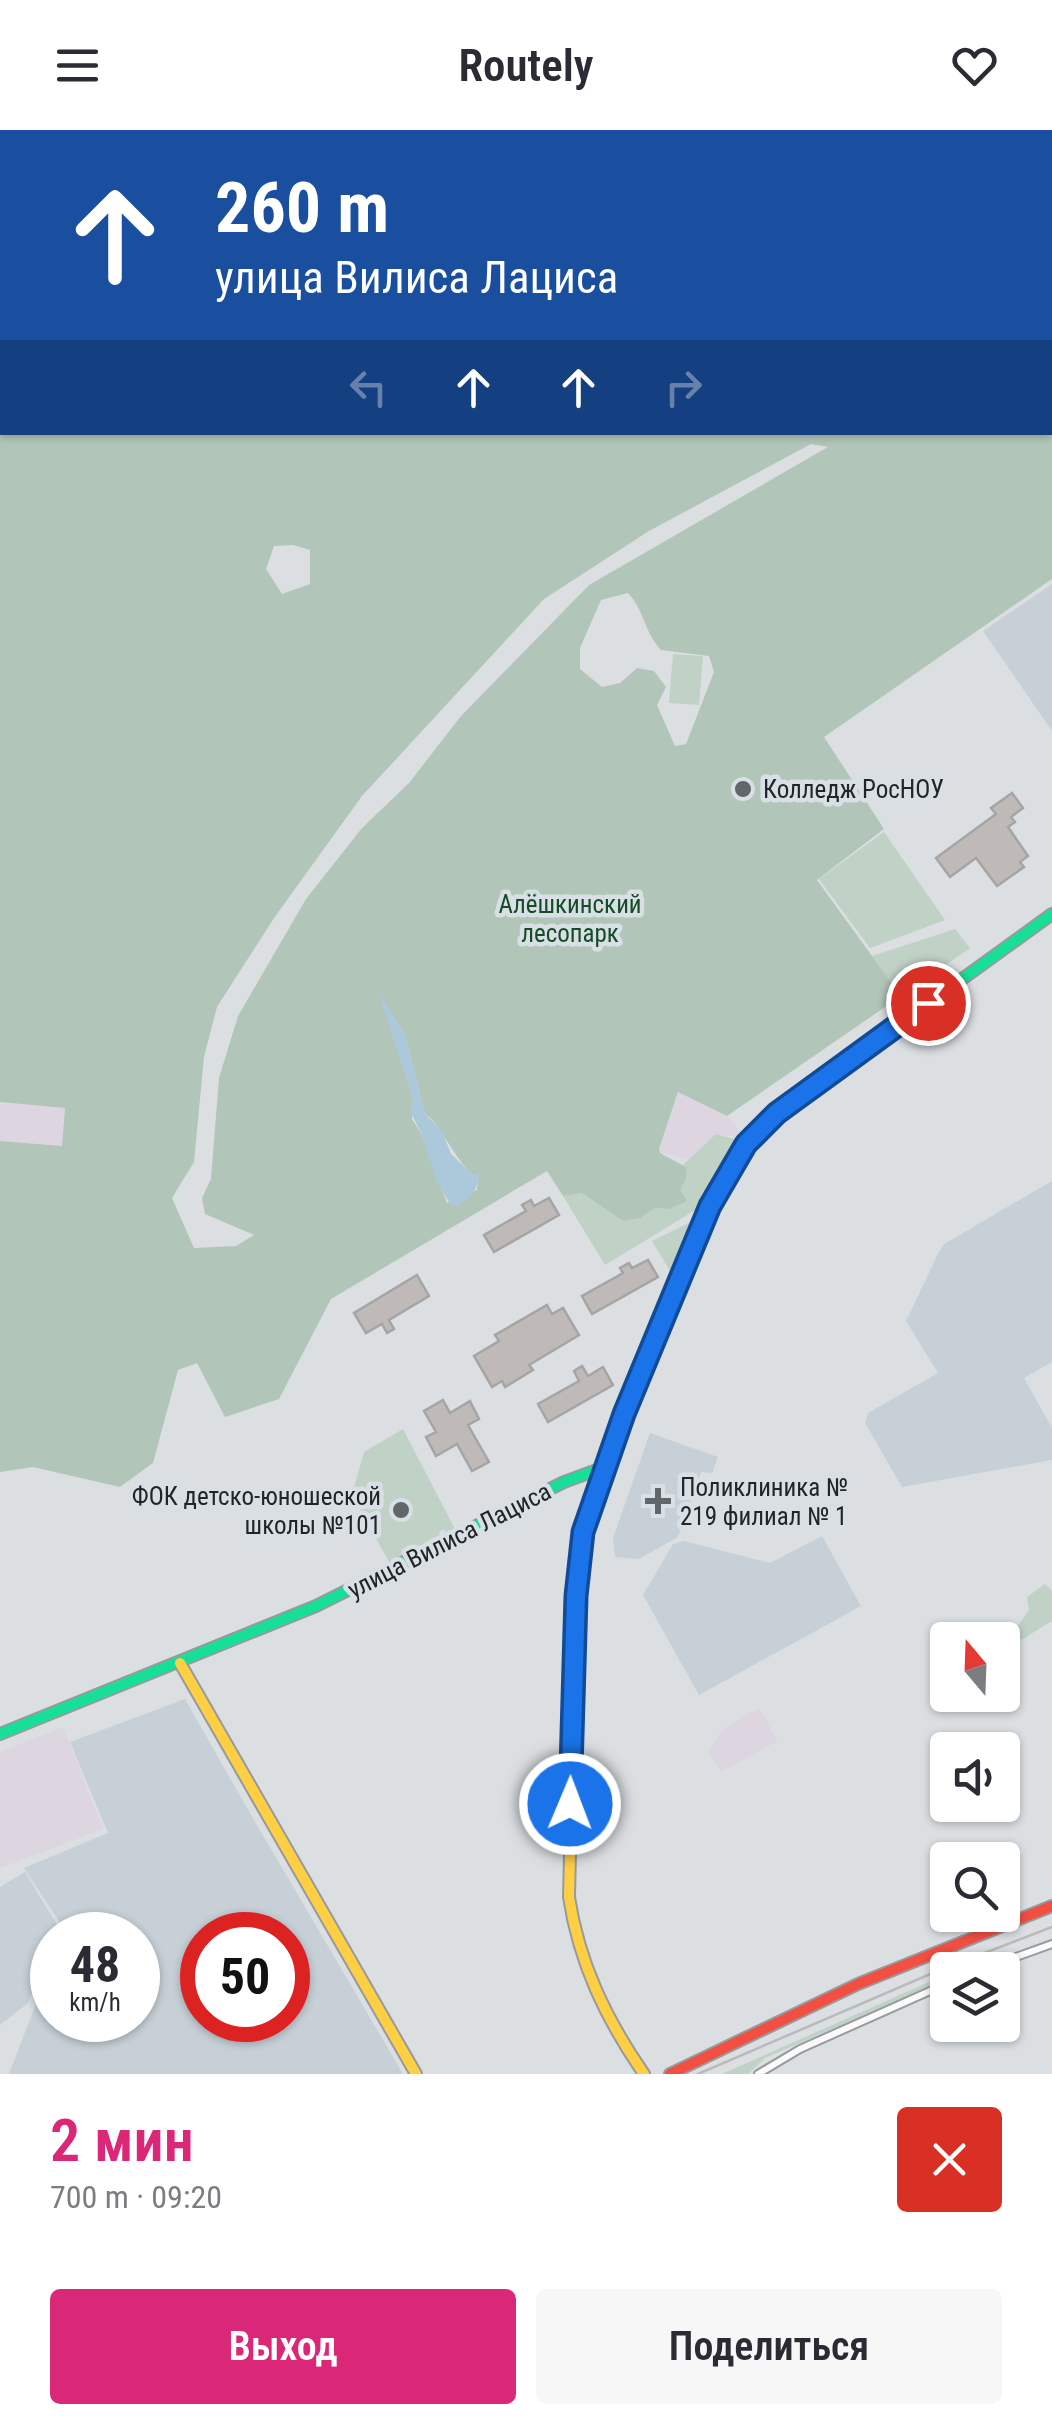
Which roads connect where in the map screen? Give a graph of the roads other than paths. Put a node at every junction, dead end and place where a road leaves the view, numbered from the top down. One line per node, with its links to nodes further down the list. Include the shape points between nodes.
1 (1052, 914): 2 (main road, via 797,1098 746,1144 710,1206)
2 (605, 1467): 3 (main road, улица Вилиса Лациса, via 316,1606); 10 (main road, via 583,1532 576,1596 569,1897 588,1974)
3 (180, 1663): 4 (main road, улица Вилиса Лациса); 9 (main road)
4 (0, 1734)
5 (1052, 1906): 11 (main road, via 884,1972)
6 (1052, 1944): 7 (street)
7 (1020, 1956)
8 (930, 1991): 12 (street)
9 (416, 2074)
10 (644, 2074)
11 (670, 2074)
12 (758, 2074)

